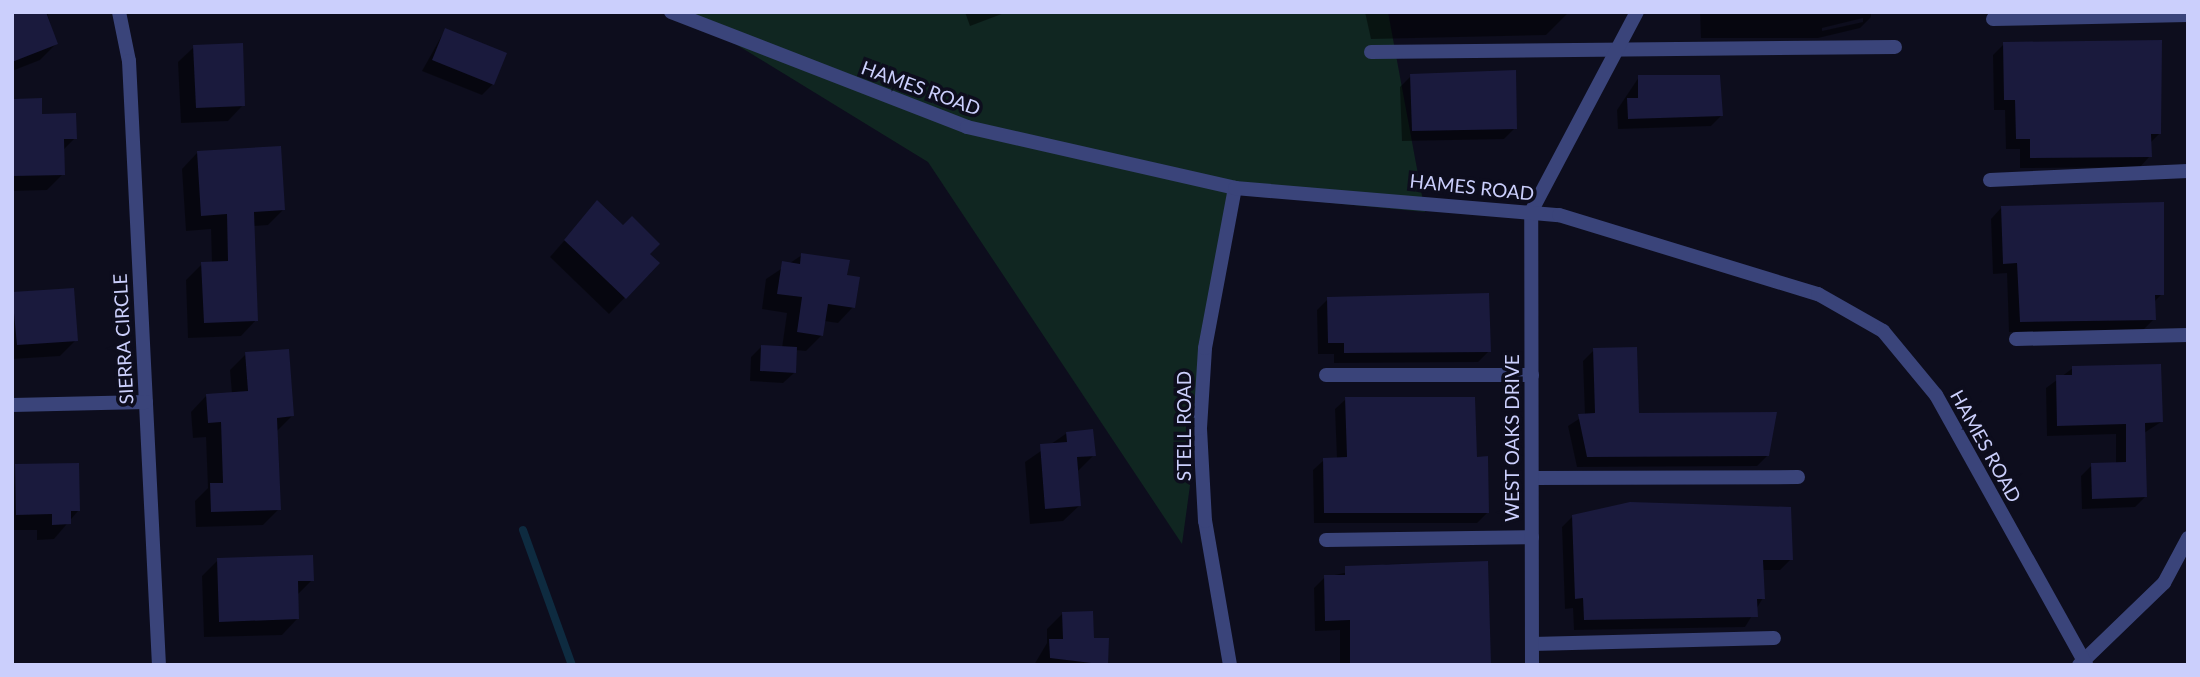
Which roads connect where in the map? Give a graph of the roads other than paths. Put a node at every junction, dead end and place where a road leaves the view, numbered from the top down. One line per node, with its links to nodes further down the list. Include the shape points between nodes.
1 (119, 12): 17 (street, SIERRA CIRCLE, via 129,61)
2 (671, 12): 11 (street, HAMES ROAD, via 967,127)
3 (1637, 12): 8 (street)
4 (2188, 15): 5 (street)
5 (1993, 19)
6 (1895, 47): 8 (street)
7 (1371, 52): 8 (street)
8 (1616, 52): 12 (street)
9 (2188, 171): 10 (street)
10 (1990, 180)
11 (1235, 188): 12 (street, HAMES ROAD); 28 (street, STELL ROAD, via 1205,348 1200,428 1205,521)
12 (1531, 212): 16 (street, WEST OAKS DRIVE); 26 (street, HAMES ROAD, via 1634,233 1729,263 1818,294 1883,331 1936,395 1973,455)
13 (2188, 335): 14 (street)
14 (2016, 339)
15 (1326, 375): 16 (street)
16 (1532, 375): 20 (street, WEST OAKS DRIVE)
17 (146, 402): 18 (street); 27 (street, SIERRA CIRCLE)
18 (12, 405)
19 (1798, 477): 20 (street)
20 (1532, 478): 21 (street, WEST OAKS DRIVE)
21 (1532, 537): 23 (street); 25 (street, WEST OAKS DRIVE)
22 (2188, 538): 26 (street, via 2164,583)
23 (1326, 540)
24 (1774, 638): 25 (street)
25 (1532, 644): 29 (street, WEST OAKS DRIVE)
26 (2083, 663)
27 (159, 665)
28 (1230, 665)
29 (1532, 665)

